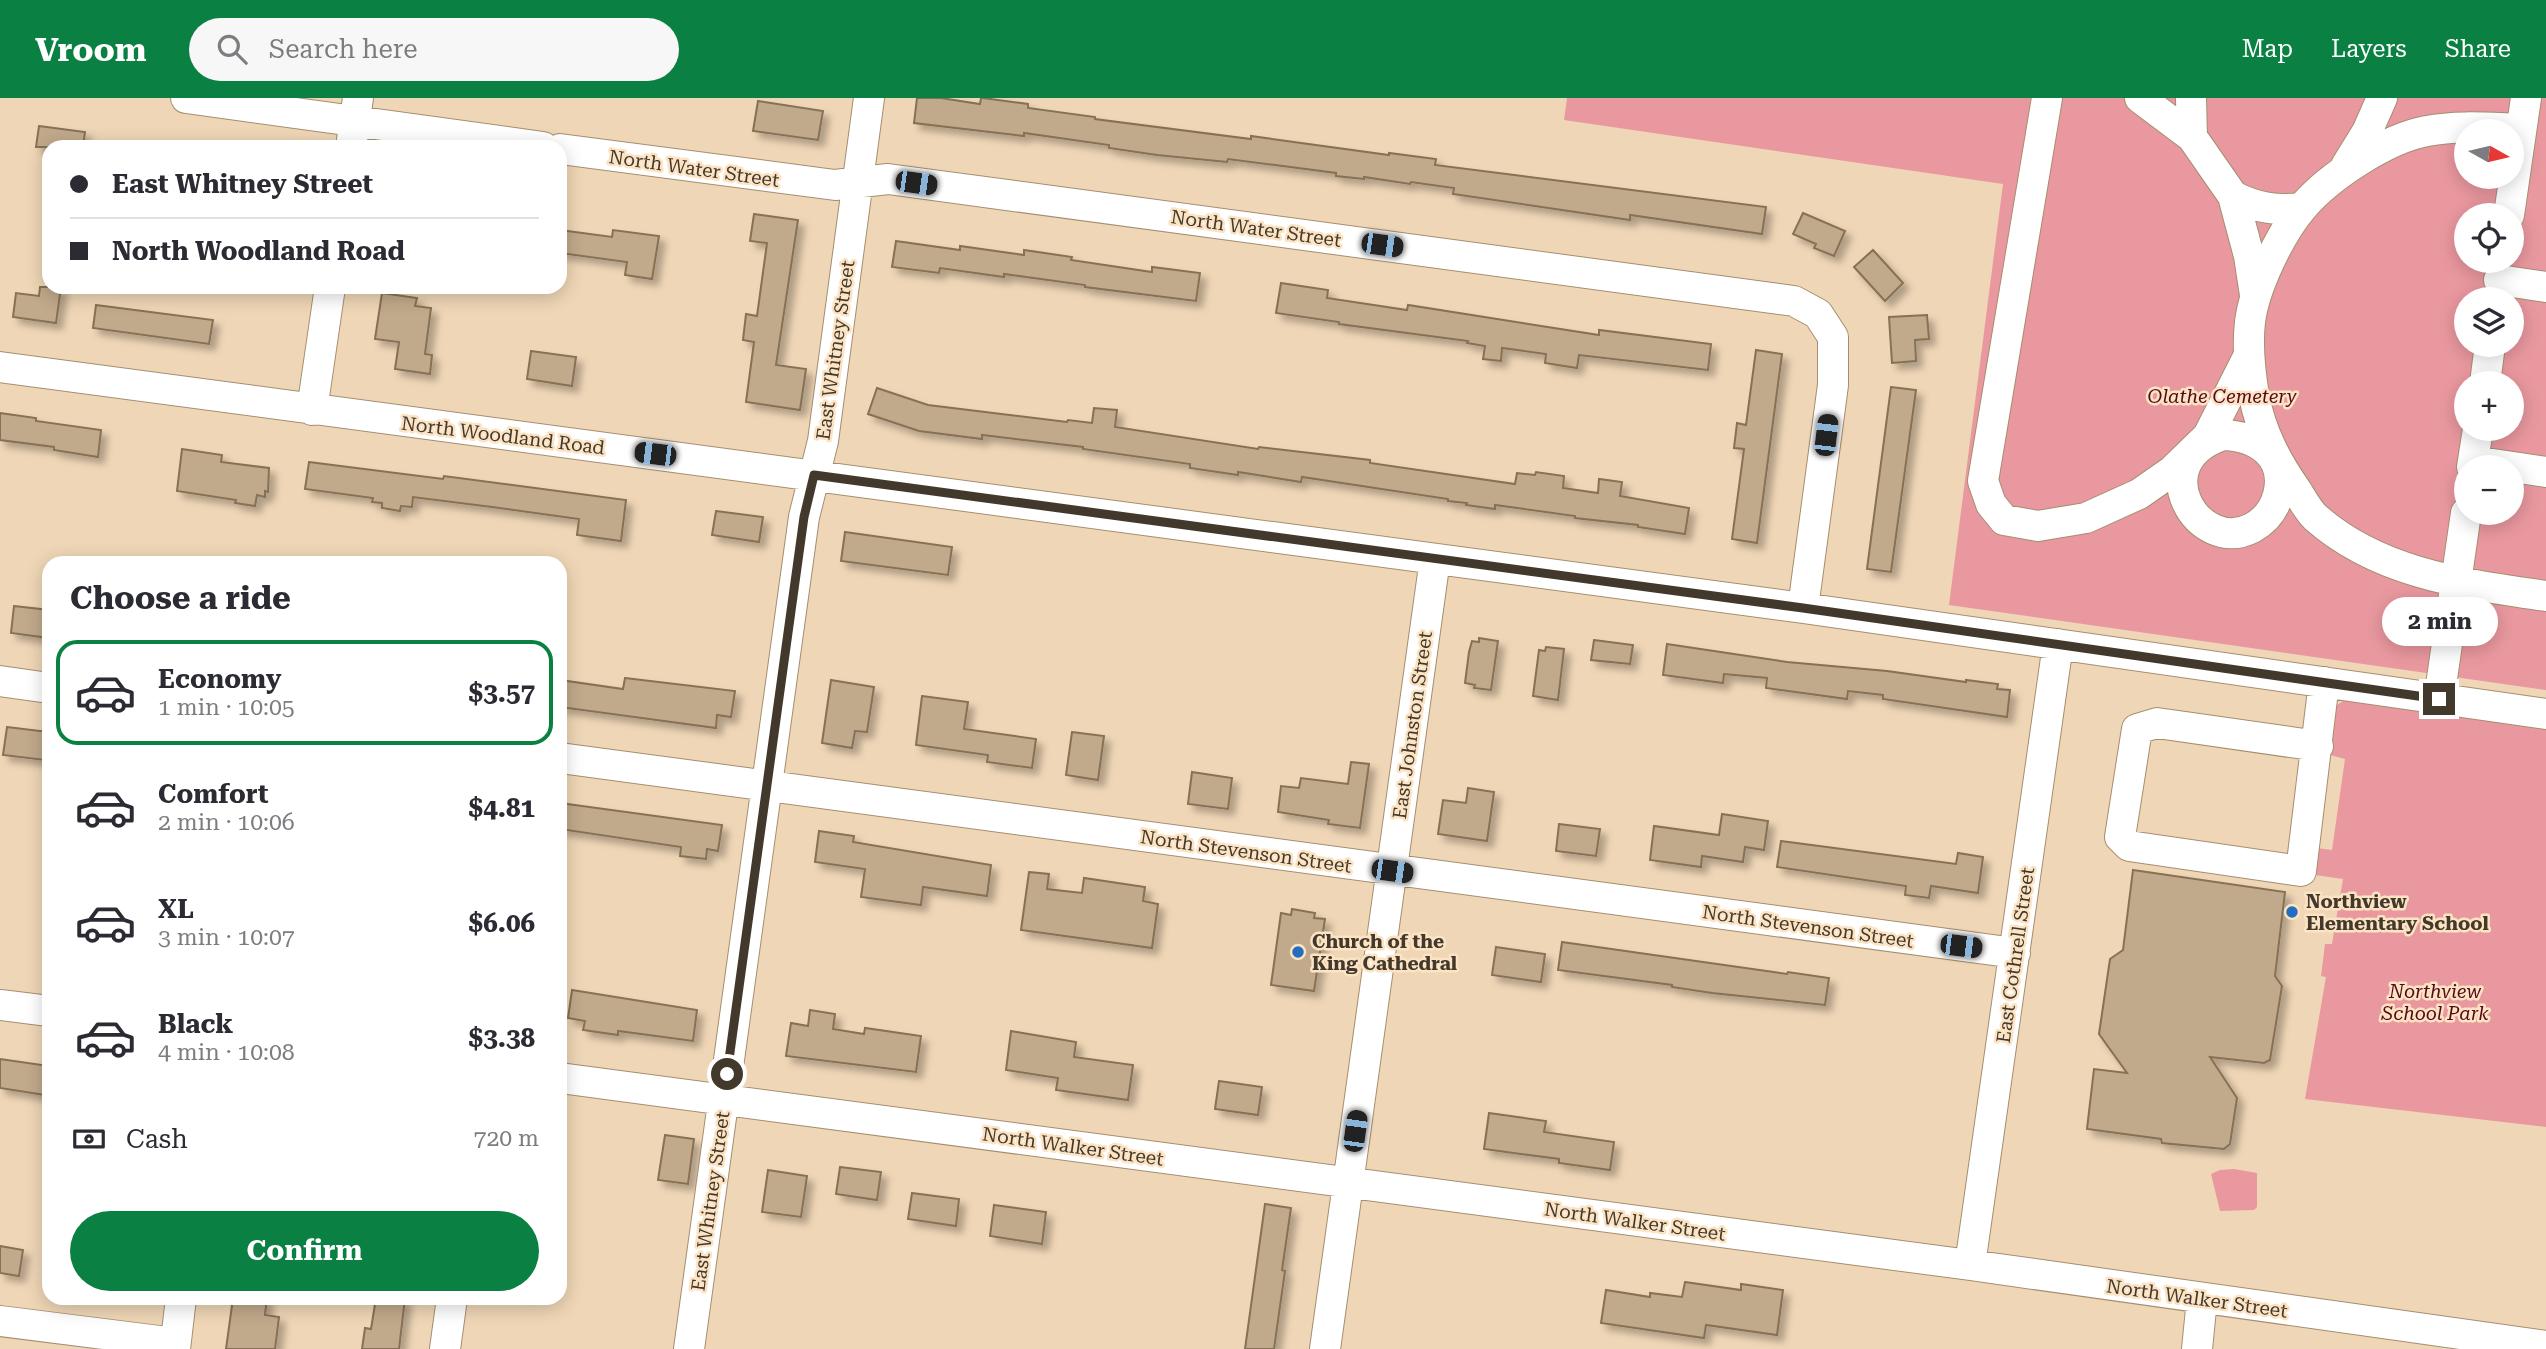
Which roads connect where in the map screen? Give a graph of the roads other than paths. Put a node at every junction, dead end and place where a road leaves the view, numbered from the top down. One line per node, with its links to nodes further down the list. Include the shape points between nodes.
1 (186, 98): 11 (street)
2 (869, 98): 17 (street, East Whitney Street)
3 (2047, 98): 27 (street, via 1983,481 1991,504 2004,520 2038,526 2087,518 2139,494)
4 (2140, 98): 13 (street)
5 (2191, 98): 13 (street)
6 (2382, 98): 16 (street)
7 (2526, 98): 10 (street)
8 (2533, 98): 9 (street)
9 (2546, 100)
10 (2523, 119)
11 (355, 122): 14 (street)
12 (2454, 129): 16 (street, via 2424,131 2379,149)
13 (2192, 137): 18 (street)
14 (490, 140)
15 (567, 150): 17 (street, North Water Street, via 798,182)
16 (2342, 172): 19 (street)
17 (858, 183): 31 (street, East Whitney Street, via 823,441); 36 (street, North Water Street, via 888,179 1794,301 1818,314 1833,337 1833,385)
18 (2233, 196): 19 (street, via 2255,207); 23 (street)
19 (2302, 208): 23 (street, via 2269,261)
20 (2500, 280): 21 (street)
21 (2546, 287)
22 (329, 294): 26 (street)
23 (2256, 300): 24 (street)
24 (2249, 355): 27 (street, via 2208,436); 28 (street, via 2259,420)
25 (0, 367): 26 (street, North Woodland Road)
26 (312, 410): 31 (street, North Woodland Road)
27 (2195, 450): 28 (street, via 2223,435 2239,436 2253,441); 28 (street, via 2181,479 2184,495 2202,522 2229,534 2260,524 2271,511 2278,496)
28 (2277, 462): 34 (street, via 2313,516 2355,546 2413,571)
29 (2524, 470): 30 (street)
30 (2546, 472)
31 (814, 475): 33 (street, North Woodland Road); 45 (street, East Whitney Street, via 804,517)
32 (2464, 525): 34 (street)
33 (1435, 559): 36 (street, North Woodland Road); 46 (street, East Johnston Street)
34 (2456, 583): 35 (street); 41 (street)
35 (2546, 596)
36 (1803, 608): 37 (street, North Woodland Road)
37 (2058, 644): 39 (street, North Woodland Road); 47 (street, East Cothrell Street)
38 (0, 681): 40 (street)
39 (2324, 682): 41 (street, North Woodland Road); 43 (street)
40 (42, 687)
41 (2439, 699): 42 (street, North Woodland Road)
42 (2546, 714)
43 (2318, 746): 43 (street, via 2301,871 2129,846 2120,837 2137,729 2157,723)
44 (567, 759): 45 (street, North Stevenson Street)
45 (767, 787): 46 (street, North Stevenson Street); 51 (street, East Whitney Street)
46 (1392, 871): 47 (street, North Stevenson Street); 52 (street, East Johnston Street)
47 (2015, 953): 53 (street, East Cothrell Street)
48 (0, 1005): 49 (street)
49 (42, 1011)
50 (567, 1079): 51 (street, North Walker Street)
51 (724, 1100): 52 (street, North Walker Street); 62 (street, East Whitney Street)
52 (1348, 1183): 53 (street, North Walker Street); 63 (street, East Johnston Street)
53 (1970, 1265): 54 (street, North Walker Street)
54 (2202, 1299): 58 (street, North Walker Street); 64 (street)
55 (180, 1305): 59 (street)
56 (451, 1305): 61 (street)
57 (0, 1321): 59 (street)
58 (2487, 1344): 60 (street, North Walker Street)
59 (175, 1346)
60 (2546, 1346)
61 (445, 1349)
62 (690, 1349)
63 (1325, 1349)
64 (2197, 1349)

